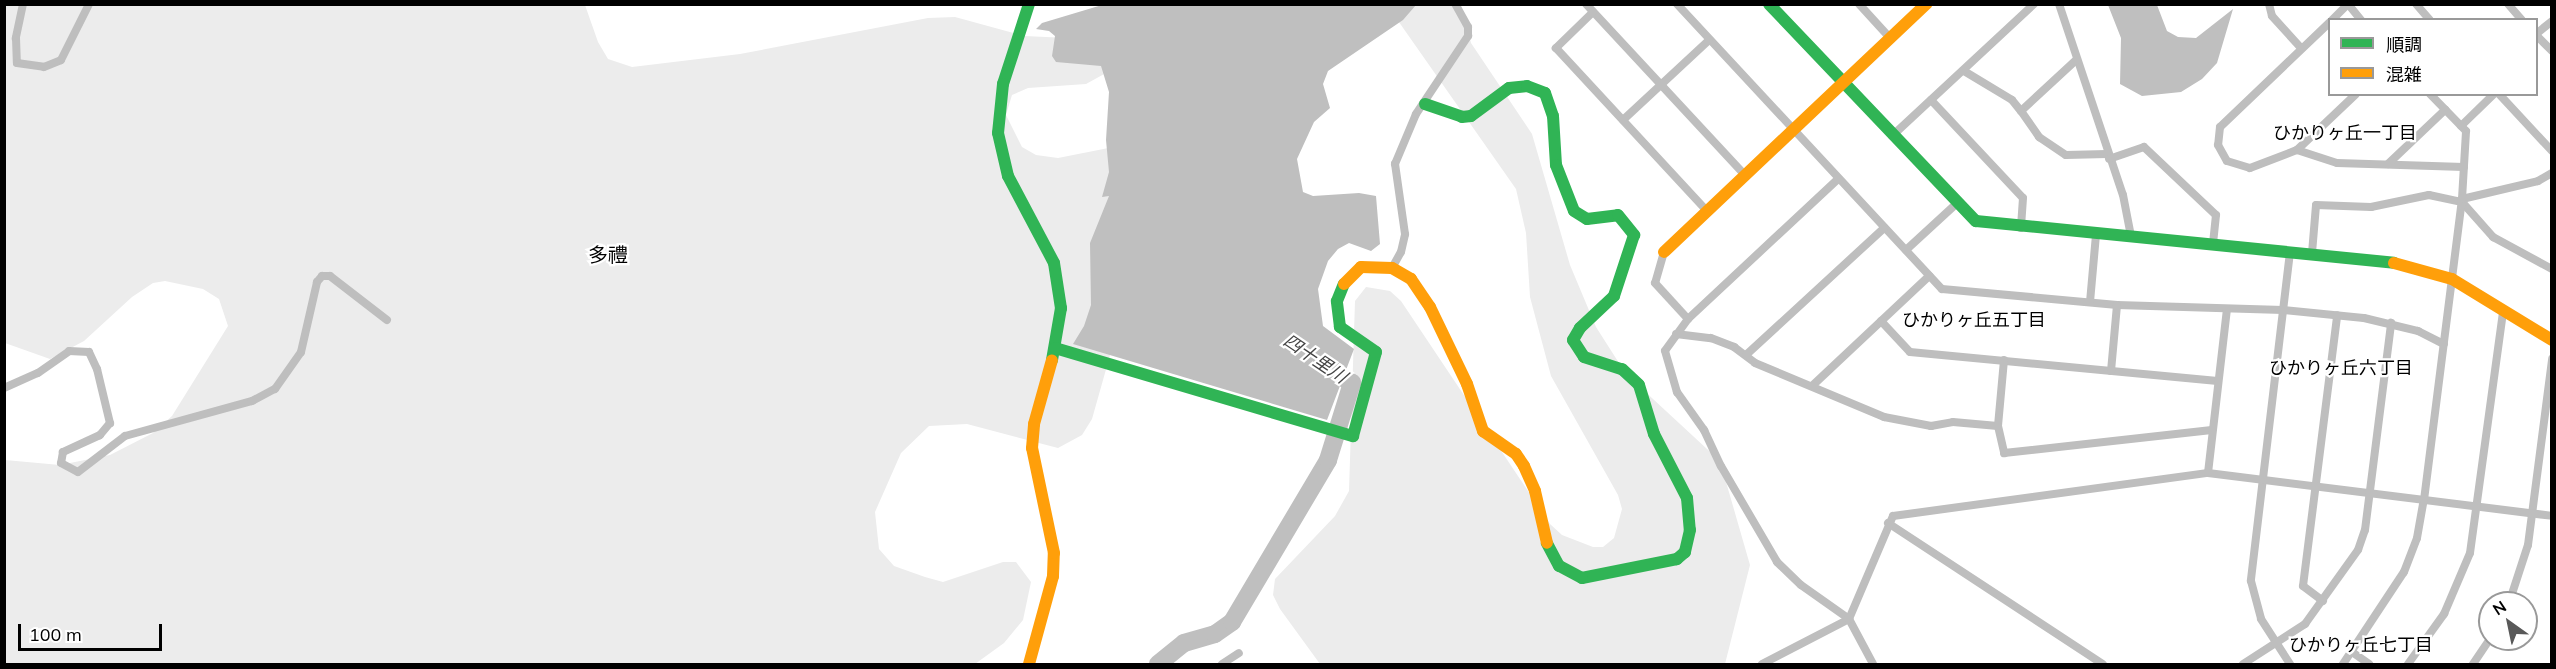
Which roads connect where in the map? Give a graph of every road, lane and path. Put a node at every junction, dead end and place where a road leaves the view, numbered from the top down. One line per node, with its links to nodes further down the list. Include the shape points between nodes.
1 (23, 4): 2 (street, via 16,38 17,63 51,67 61,60)
2 (89, 4)
3 (1029, 4): 80 (street, via 1003,84 998,133 1008,176 1054,263 1061,308)
4 (1455, 4): 36 (street, via 1468,27 1468,36)
5 (1586, 4): 15 (street)
6 (1677, 4): 24 (street)
7 (1769, 4): 29 (street)
8 (1859, 4): 23 (street)
9 (1926, 4): 23 (street)
10 (2034, 4): 28 (street)
11 (2059, 4): 27 (street)
12 (2269, 4): 25 (street, via 2272,16)
13 (2508, 4): 18 (street)
14 (2348, 5): 16 (street); 17 (street)
15 (1593, 12): 30 (street); 39 (street, via 1556,48)
16 (2334, 18)
17 (2359, 18)
18 (2520, 18)
19 (2552, 21): 21 (street)
20 (2328, 24): 25 (street)
21 (2538, 32)
22 (2538, 36): 26 (street)
23 (1890, 38): 29 (street)
24 (1709, 40): 30 (street); 41 (street)
25 (2301, 48): 43 (street, via 2226,118 2218,136 2227,161 2240,167 2250,168)
26 (2552, 51)
27 (2075, 61): 38 (street); 45 (street)
28 (1964, 70): 35 (street); 38 (street, via 2012,100)
29 (1842, 84): 41 (street); 42 (street)
30 (1661, 85): 39 (street); 49 (street)
31 (2354, 96): 43 (street)
32 (2432, 96): 37 (street)
33 (2492, 96): 40 (street)
34 (2501, 96): 44 (street)
35 (1931, 100): 42 (street); 55 (street, via 2023,198)
36 (1425, 104): 63 (street, via 1412,123 1395,164 1405,234); 63 (street, via 1462,117 1471,116 1509,88 1527,86 1545,93 1553,116 1556,165 1574,211 1587,219 1618,215 1632,228 1634,235 1614,296 1580,328 1573,340 1584,357 1622,369 1639,385 1654,434 1687,498 1690,530 1685,552 1667,562 1604,578 1581,578 1559,566 1544,537 1535,491 1524,466 1516,454 1483,432 1467,384 1430,307 1411,279)
37 (2445, 110): 40 (street); 46 (street)
38 (2021, 111): 45 (street, via 2039,137 2066,154)
39 (1623, 120): 53 (street)
40 (2461, 126): 47 (street, via 2466,131)
41 (1792, 129): 49 (street); 50 (street)
42 (1892, 136): 52 (street)
43 (2297, 150): 46 (street, via 2337,164)
44 (2552, 151)
45 (2108, 157): 57 (street, via 2123,195); 58 (street, via 2144,147 2216,215)
46 (2388, 164): 47 (street)
47 (2464, 167): 51 (street)
48 (2552, 173): 51 (street)
49 (1745, 175): 53 (street)
50 (1839, 179): 54 (street); 74 (street)
51 (2462, 200): 62 (street, via 2429,195 2371,207 2316,205); 64 (street, via 2493,237); 66 (street)
52 (1956, 204): 55 (street, via 1976,221); 59 (street)
53 (1707, 211): 60 (street)
54 (1884, 228): 59 (street); 81 (street)
55 (2021, 228): 56 (street)
56 (2096, 235): 57 (street); 67 (street)
57 (2131, 236): 58 (street)
58 (2213, 243): 61 (street)
59 (1906, 250): 65 (street)
60 (1664, 252): 74 (street, via 1655,283)
61 (2290, 252): 62 (street); 70 (street)
62 (2312, 253): 66 (street, via 2379,259)
63 (1392, 268): 80 (street, via 1361,267 1345,280 1337,301 1340,327 1376,352 1353,436)
64 (2552, 269)
65 (1929, 276): 67 (street, via 1942,289); 75 (street)
66 (2452, 279): 71 (street); 79 (street)
67 (2090, 302): 68 (street)
68 (2117, 305): 69 (street); 84 (street)
69 (2227, 309): 70 (street); 85 (street)
70 (2283, 310): 72 (street); 91 (street)
71 (2504, 312): 78 (street); 95 (street)
72 (2337, 315): 76 (street); 92 (street)
73 (387, 320): 87 (street, via 330,276 322,276 317,282 301,352 275,389 252,401 124,436 78,472 61,463 63,452 100,435 110,423 89,352 69,351 38,373)
74 (1688, 320): 77 (street)
75 (1881, 321): 83 (street, via 1910,352); 86 (street)
76 (2391, 323): 79 (street); 93 (street)
77 (1676, 334): 81 (street, via 1711,338); 101 (street, via 1665,351 1673,383 1777,562 1801,585)
78 (2552, 340)
79 (2444, 344): 94 (street)
80 (1055, 348): 106 (street, via 1037,406 1032,448 1051,530 1053,576)
81 (1746, 356): 86 (street)
82 (2552, 359): 96 (street)
83 (2004, 360): 84 (street); 88 (street)
84 (2111, 371): 85 (street)
85 (2218, 381): 89 (street)
86 (1812, 386): 88 (street, via 1884,417 1930,426 1953,422)
87 (4, 388)
88 (1998, 426): 89 (street, via 2004,453)
89 (2212, 430): 90 (street)
90 (2208, 473): 91 (street); 98 (street, via 1893,516)
91 (2261, 480): 92 (street); 102 (street, via 2251,581 2261,619)
92 (2315, 487): 93 (street); 100 (street, via 2303,586)
93 (2369, 493): 94 (street); 100 (street, via 2358,550)
94 (2424, 500): 95 (street); 104 (street, via 2417,538 2404,572)
95 (2478, 507): 96 (street); 115 (street, via 2461,581 2444,614)
96 (2532, 514): 97 (street); 99 (street, via 2528,545)
97 (2552, 516)
98 (1888, 523): 101 (street); 110 (street)
99 (2514, 591)
100 (2323, 601): 102 (street, via 2306,624)
101 (1849, 619): 108 (street); 109 (street)
102 (2276, 643): 111 (street); 112 (street)
103 (2482, 651): 116 (street)
104 (2352, 652): 113 (street); 114 (street)
105 (1239, 653): 107 (street)
106 (1029, 664)
107 (1222, 664)
108 (1762, 664)
109 (1873, 664)
110 (2103, 664)
111 (2243, 664)
112 (2290, 664)
113 (2343, 664)
114 (2369, 664)
115 (2408, 664)
116 (2473, 664)

